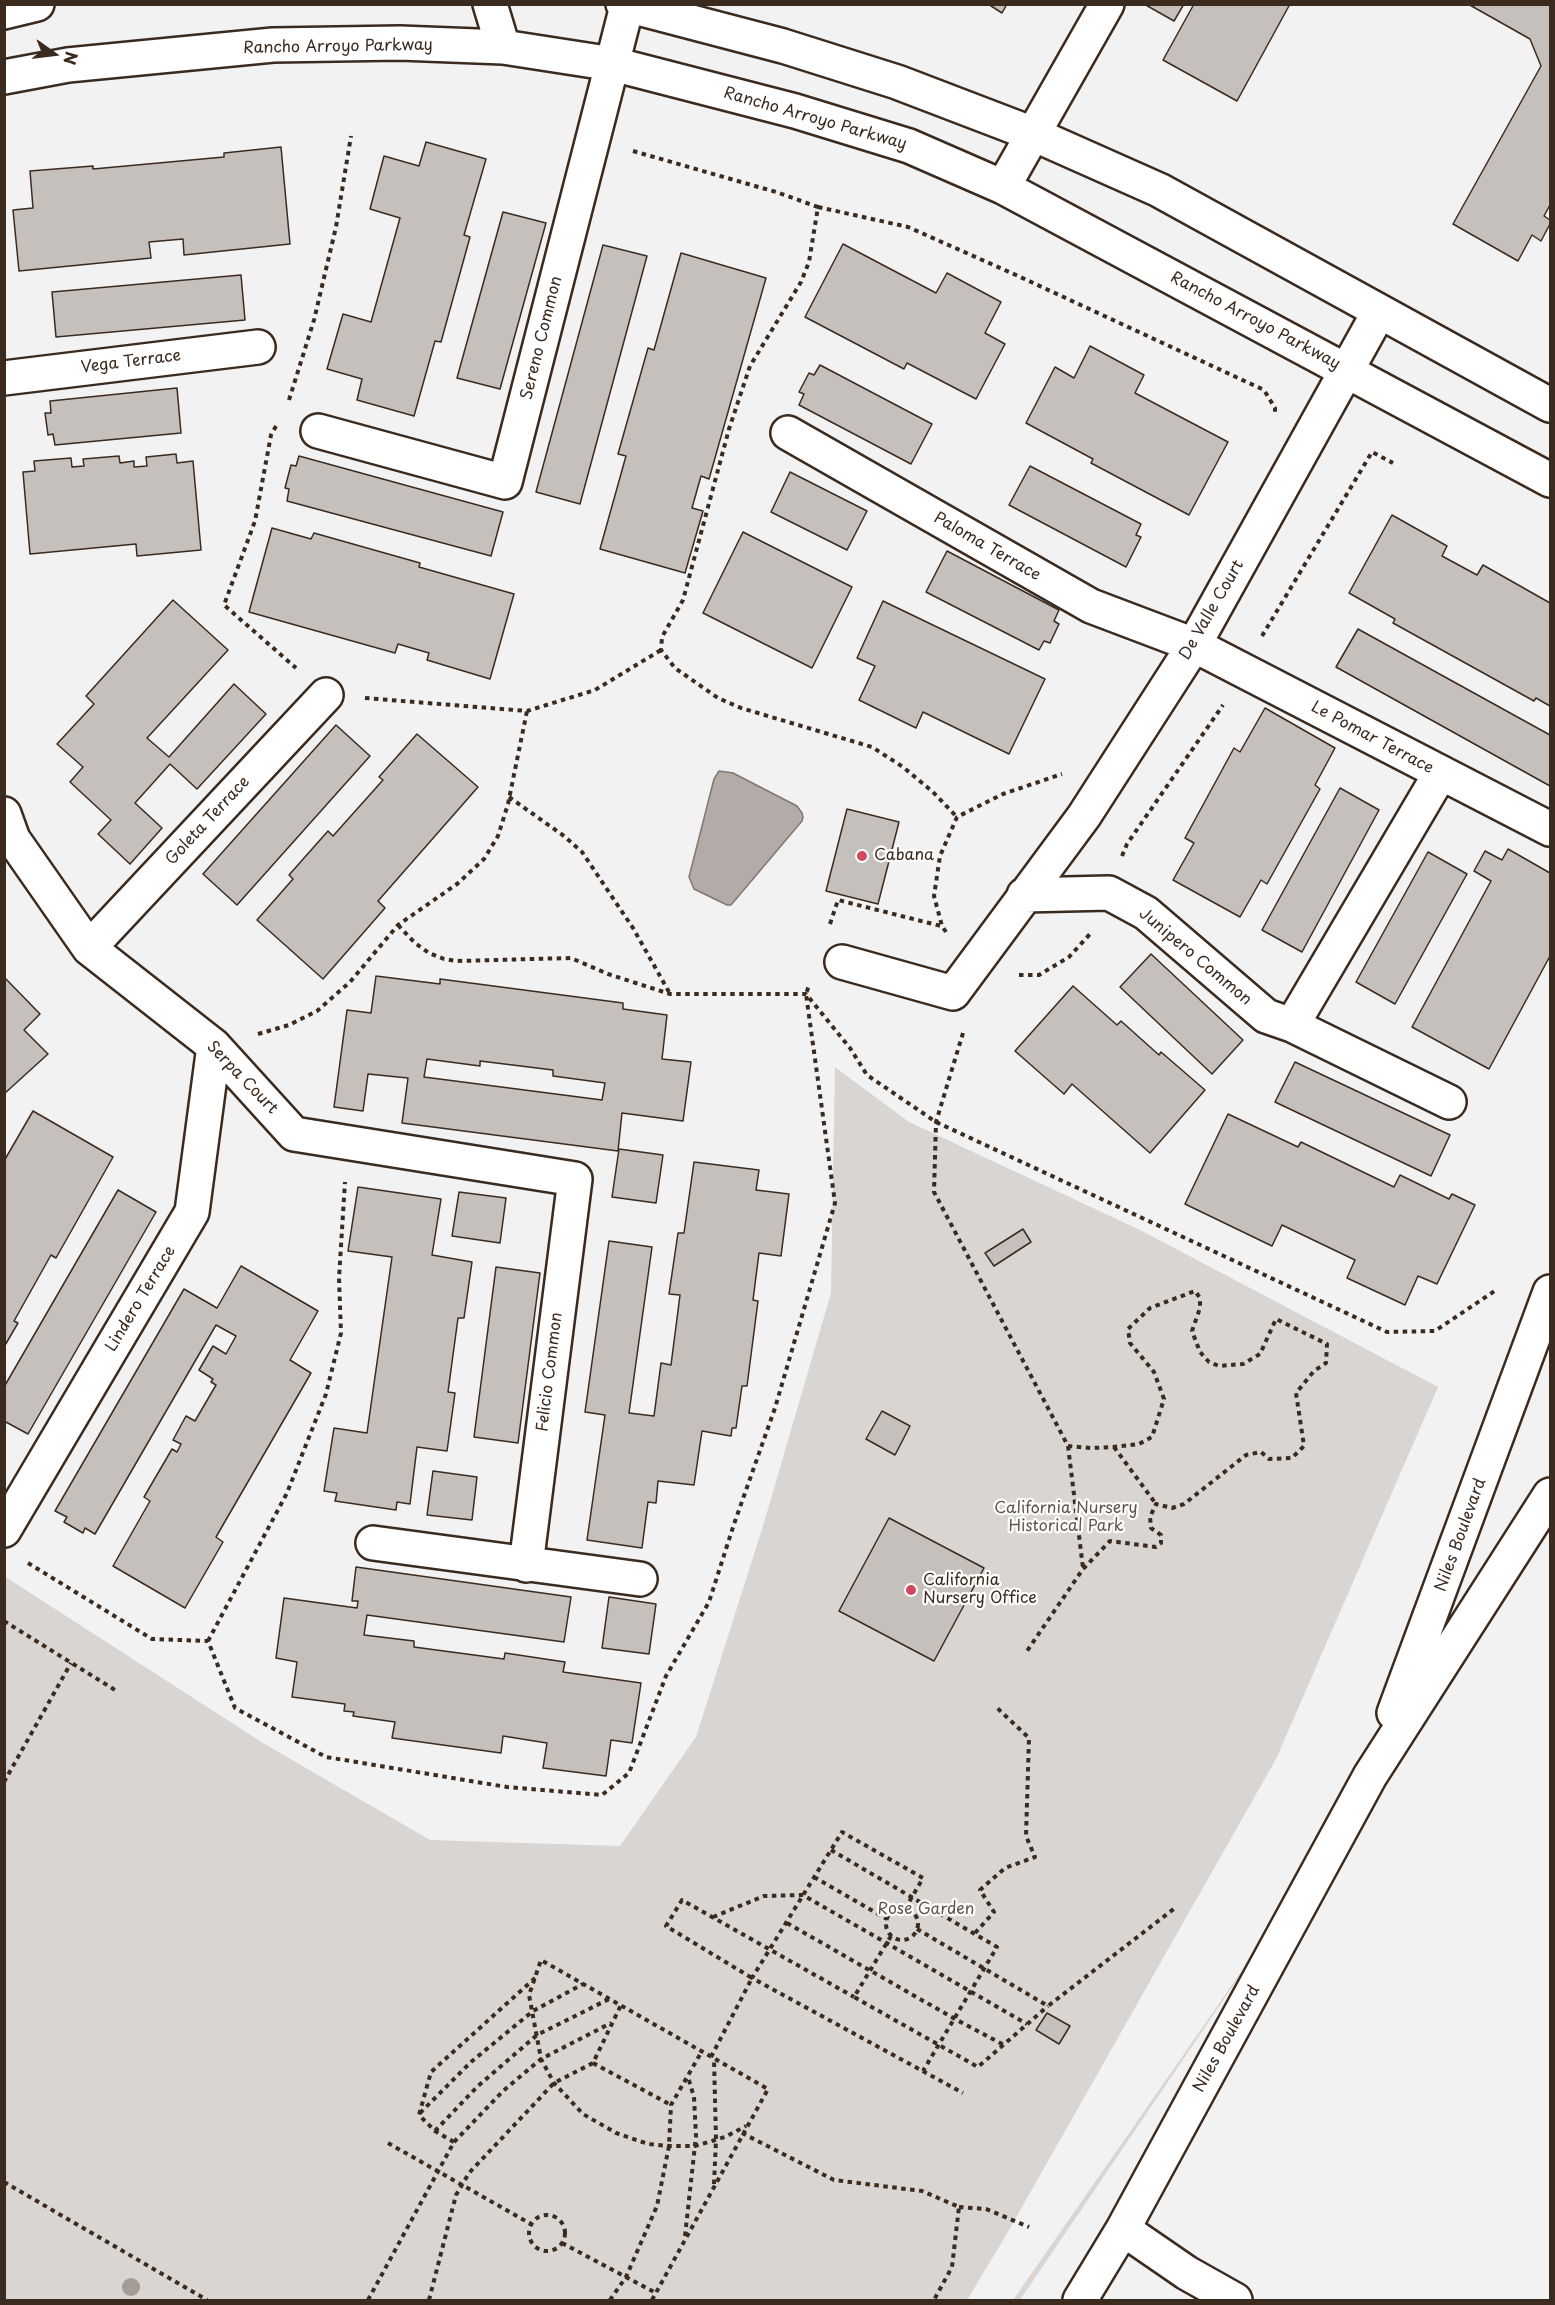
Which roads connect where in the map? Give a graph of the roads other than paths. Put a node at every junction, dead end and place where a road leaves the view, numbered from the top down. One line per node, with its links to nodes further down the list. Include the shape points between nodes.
1 (37, 4): 5 (street)
2 (490, 4): 6 (street)
3 (1107, 4): 9 (street)
4 (625, 5): 7 (street, Sereno Common); 9 (street, via 783,46)
5 (4, 12)
6 (503, 47): 7 (street, Rancho Arroyo Parkway); 8 (street, Rancho Arroyo Parkway, via 400,43 273,45 69,64)
7 (613, 64): 10 (street, Rancho Arroyo Parkway, via 795,111 909,146); 16 (street, Sereno Common, via 505,482)
8 (4, 76)
9 (1033, 134): 10 (street); 11 (street, via 1159,190)
10 (1003, 187): 13 (street, Rancho Arroyo Parkway)
11 (1379, 312): 13 (street, De Valle Court); 15 (street)
12 (258, 347): 14 (street, Vega Terrace)
13 (1347, 370): 18 (street, Rancho Arroyo Parkway); 19 (street, De Valle Court)
14 (4, 378)
15 (1547, 397)
16 (318, 431)
17 (788, 433): 19 (street, Paloma Terrace, via 1091,606)
18 (1551, 480)
19 (1194, 645): 21 (street, Le Pomar Terrace); 24 (street, De Valle Court, via 1084,816)
20 (327, 695): 25 (street, Goleta Terrace)
21 (1440, 774): 22 (street, Le Pomar Terrace); 27 (street)
22 (1551, 829)
23 (7, 832): 25 (street, Serpa Court)
24 (1024, 895): 26 (street, De Valle Court, via 953,993); 27 (street, Junipero Common, via 1109,893 1146,913 1266,1016)
25 (89, 948): 28 (street, Serpa Court)
26 (842, 962)
27 (1292, 1025): 29 (street, Junipero Common)
28 (214, 1046): 30 (street, Serpa Court, via 294,1134); 33 (street, Lindero Terrace, via 192,1212)
29 (1449, 1102)
30 (575, 1179): 35 (street, Felicio Common)
31 (1551, 1292): 37 (street, Niles Boulevard)
32 (1551, 1495): 37 (street, Niles Boulevard)
33 (4, 1530)
34 (373, 1543): 35 (street)
35 (526, 1566): 36 (street)
36 (640, 1579)
37 (1370, 1776): 38 (street, Niles Boulevard)
38 (1123, 2229): 39 (street, Niles Boulevard); 40 (street)
39 (1080, 2301)
40 (1235, 2301)

